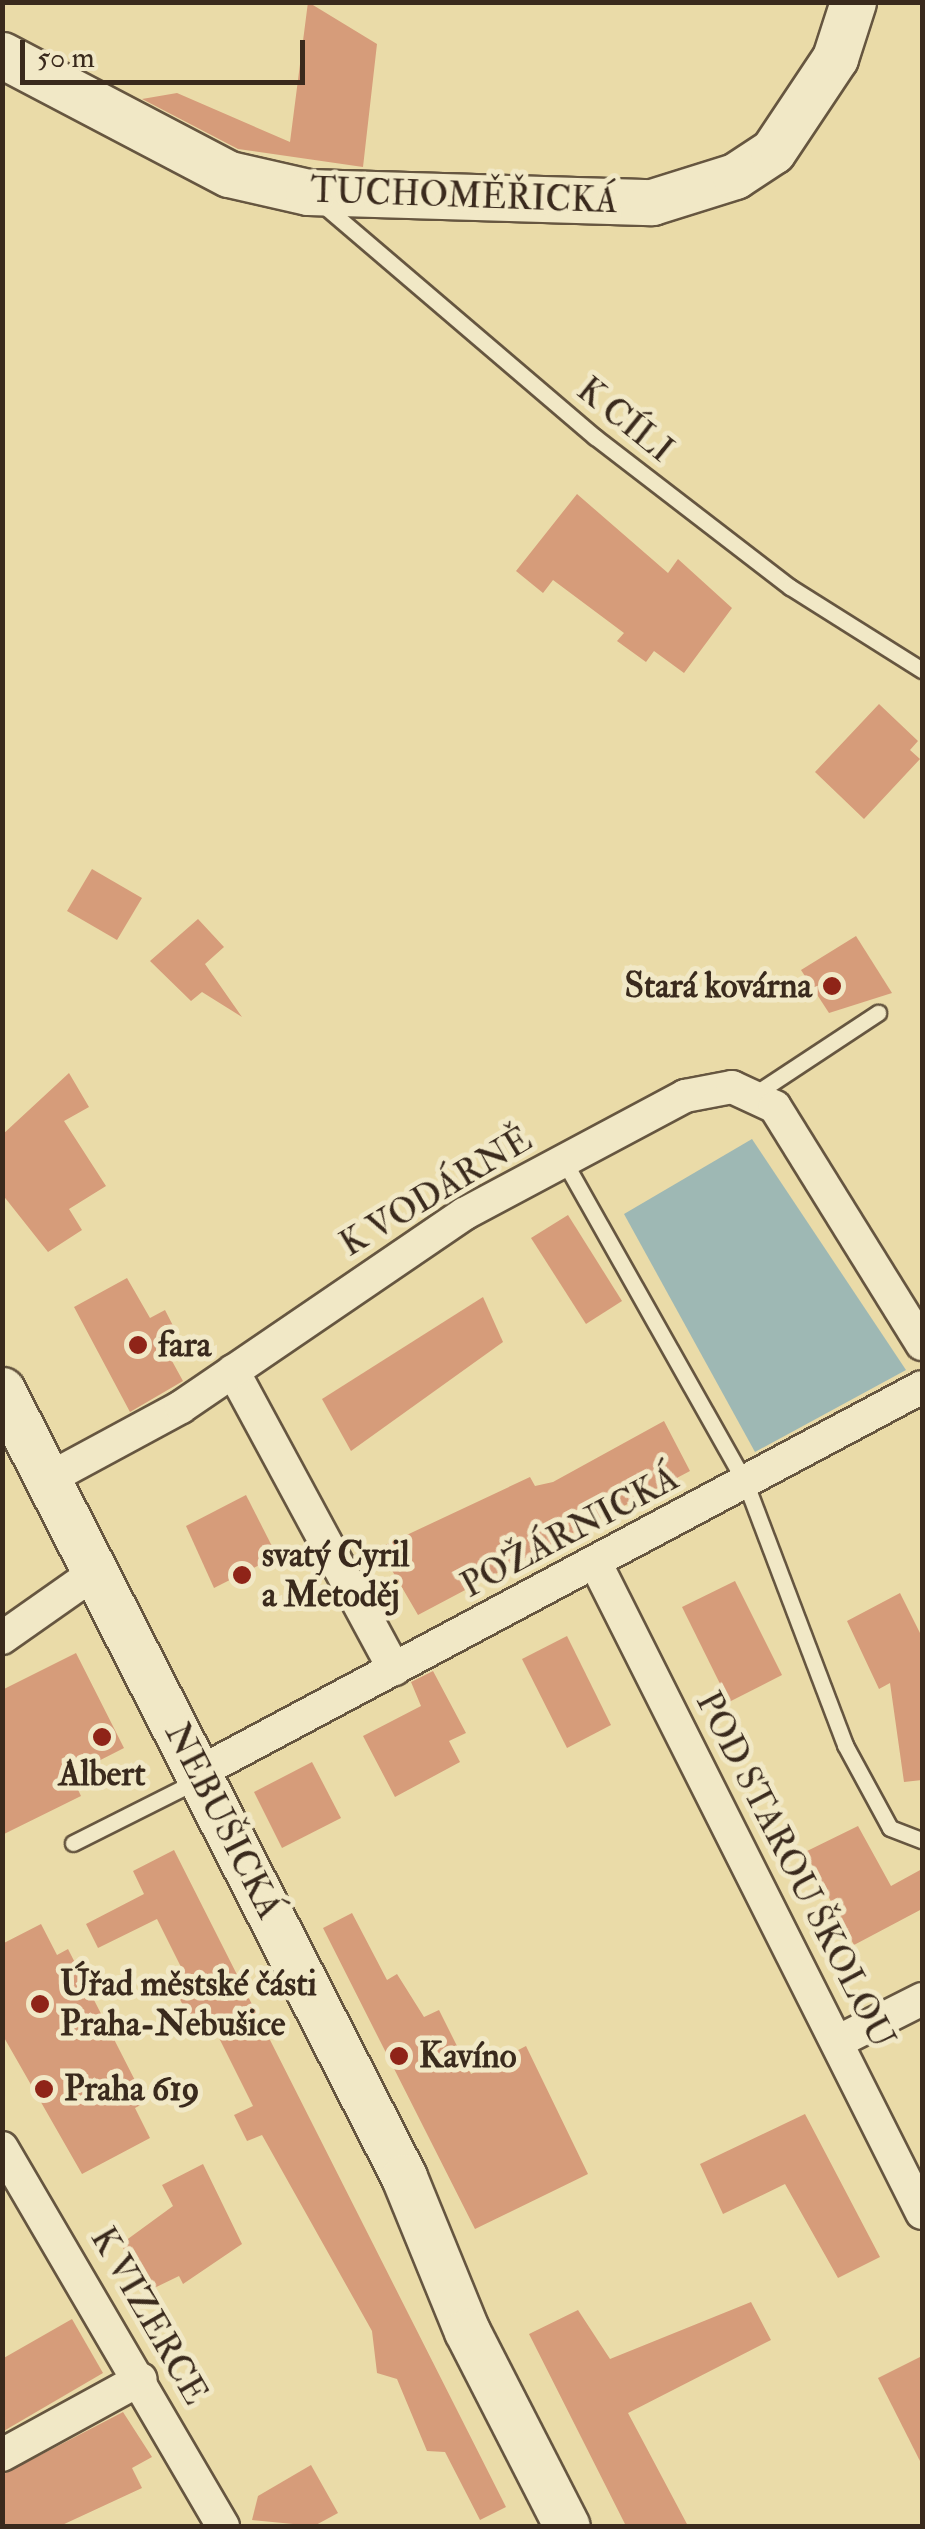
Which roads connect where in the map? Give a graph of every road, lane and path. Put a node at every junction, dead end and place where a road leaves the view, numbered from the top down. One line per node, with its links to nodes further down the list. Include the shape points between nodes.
1 (853, 2): 3 (street, TUCHOMĚŘICKÁ, via 835,58 774,150 691,194 601,205)
2 (2, 55): 3 (street, TUCHOMĚŘICKÁ, via 229,174)
3 (308, 192): 4 (lane, K CÍLI, via 595,437 790,587)
4 (922, 670)
5 (878, 1013): 6 (lane)
6 (758, 1092): 7 (street, K VODÁRNĚ, via 686,1096); 8 (street)
7 (564, 1160): 9 (street, K VODÁRNĚ, via 464,1214); 13 (lane)
8 (922, 1344)
9 (233, 1370): 12 (street, K VODÁRNĚ); 17 (street)
10 (922, 1387): 13 (street, POŽÁRNICKÁ)
11 (2, 1390): 12 (street, NEBUŠICKÁ)
12 (48, 1479): 15 (street, NEBUŠICKÁ)
13 (746, 1484): 14 (street, POŽÁRNICKÁ); 19 (lane, via 845,1745 890,1828)
14 (596, 1564): 17 (street, POŽÁRNICKÁ); 22 (street, POD STAROU ŠKOLOU)
15 (96, 1572): 16 (street); 18 (street, NEBUŠICKÁ)
16 (2, 1638)
17 (394, 1669): 18 (street, POŽÁRNICKÁ)
18 (200, 1776): 20 (lane); 28 (street, NEBUŠICKÁ)
19 (922, 1840)
20 (72, 1843)
21 (922, 1999): 22 (street)
22 (836, 2042): 24 (street, POD STAROU ŠKOLOU)
23 (2, 2148): 25 (street, K VIZERCE)
24 (922, 2213)
25 (141, 2380): 26 (street); 27 (street, K VIZERCE)
26 (2, 2454)
27 (223, 2526)
28 (567, 2526)

